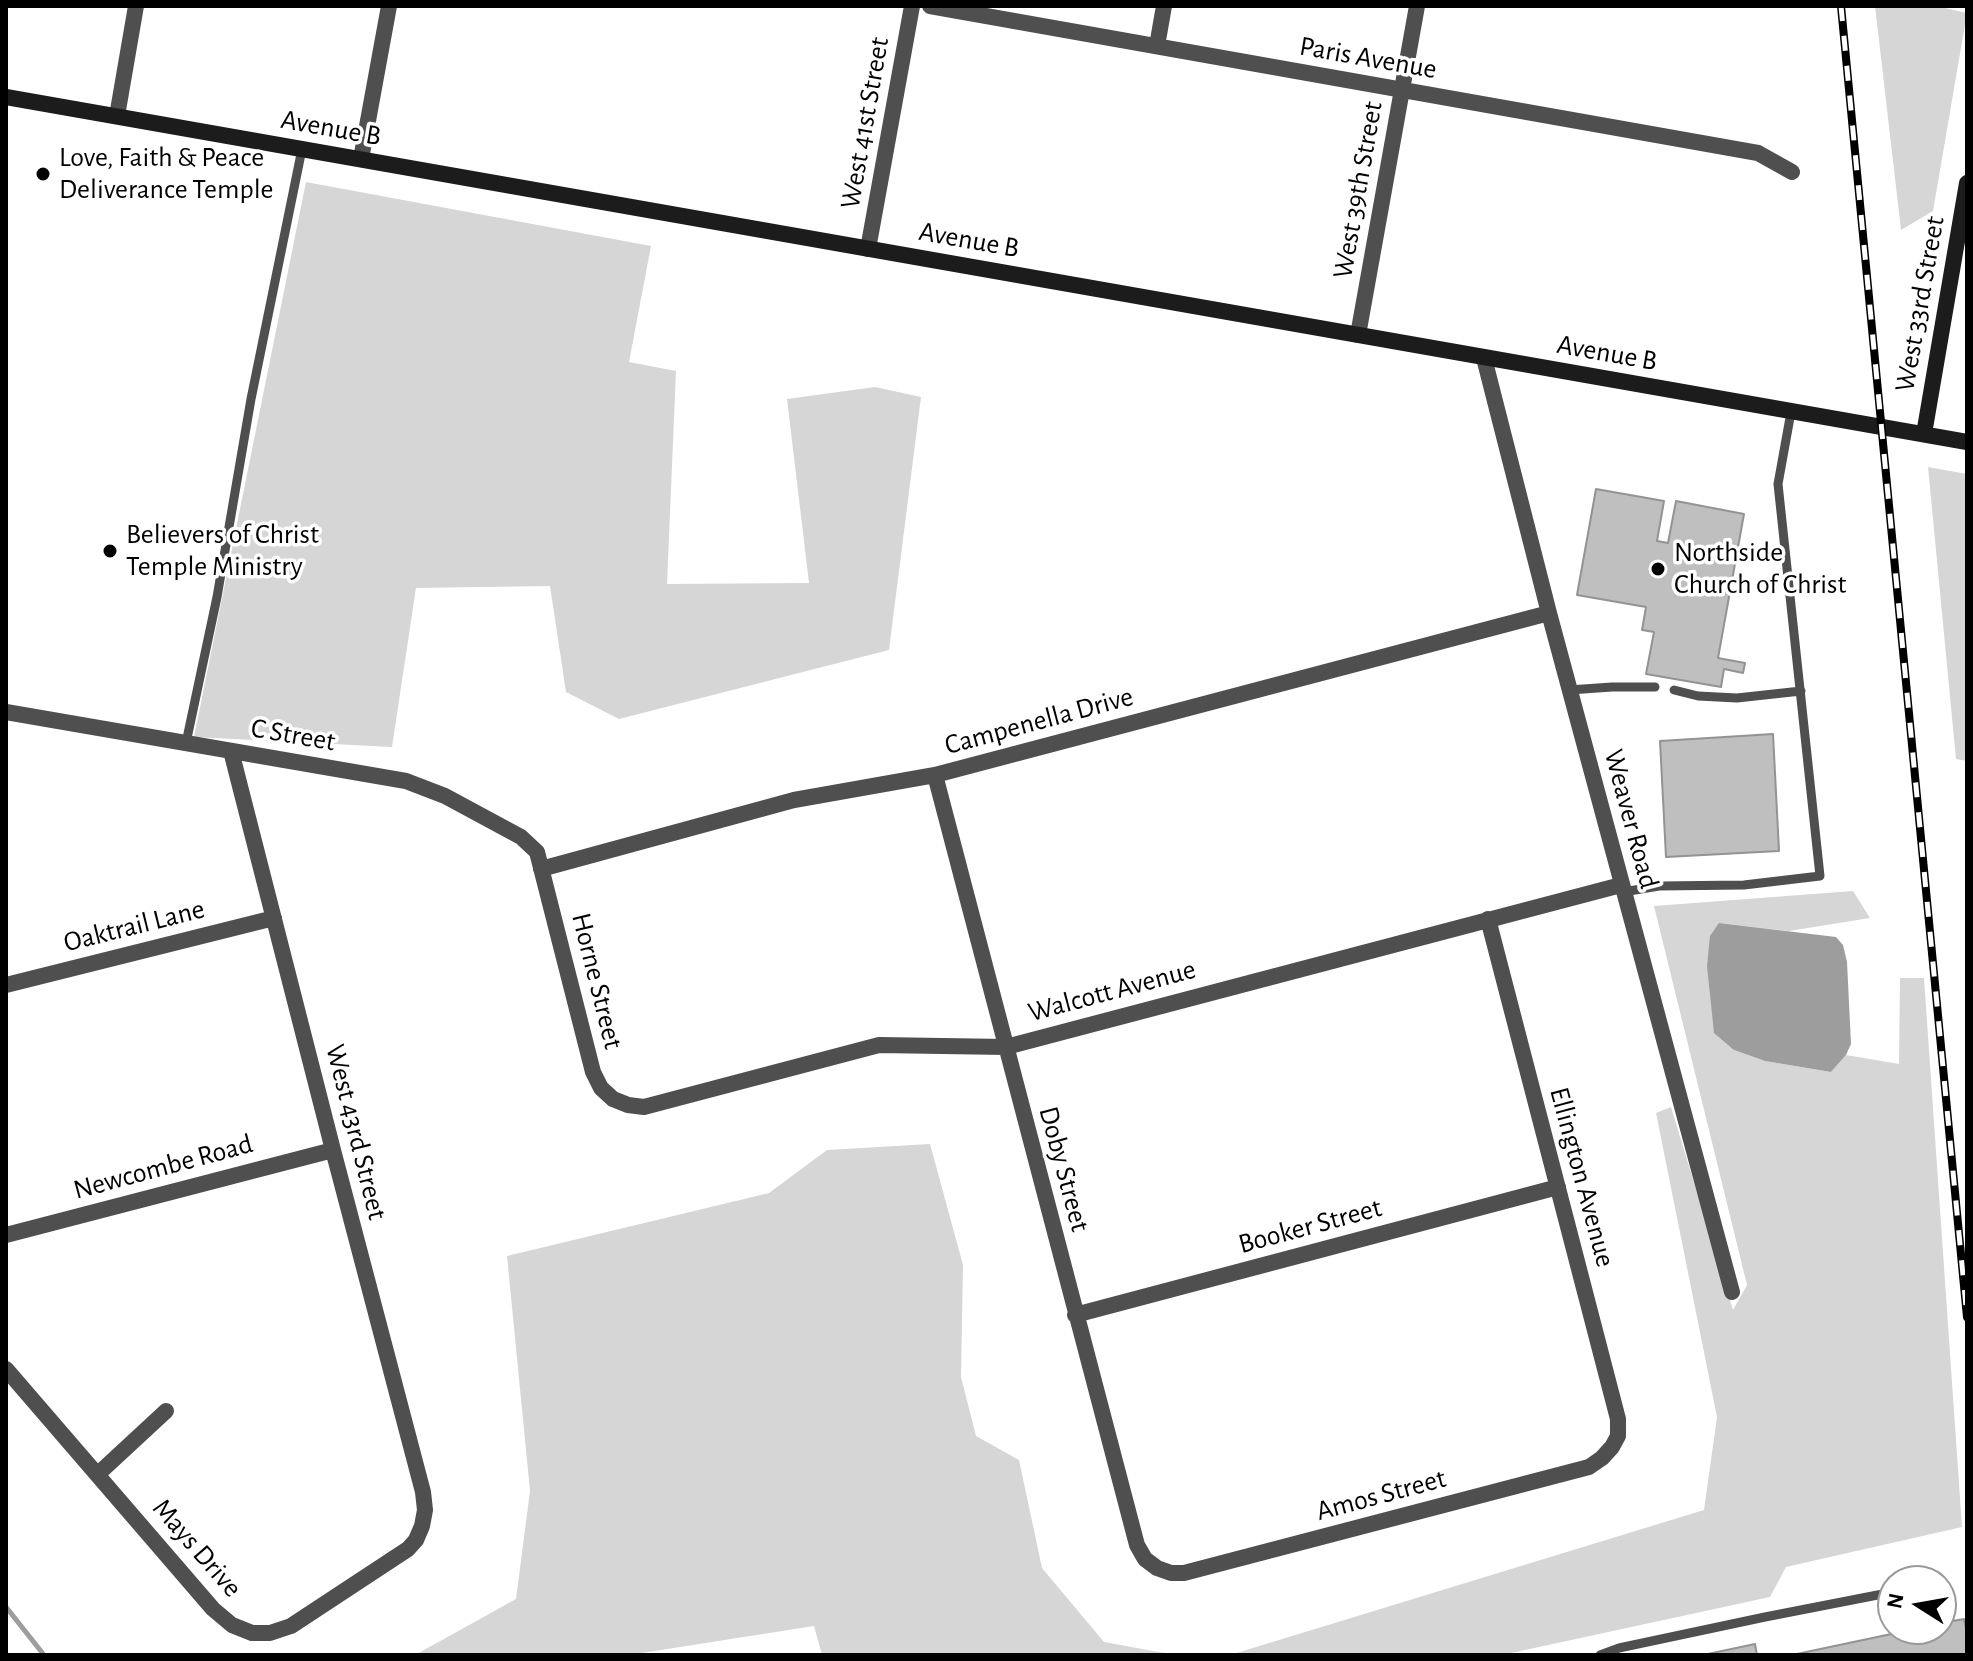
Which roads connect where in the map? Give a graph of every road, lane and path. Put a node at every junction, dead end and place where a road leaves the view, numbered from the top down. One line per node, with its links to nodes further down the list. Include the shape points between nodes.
1 (136, 6): 10 (street)
2 (389, 6): 12 (street)
3 (912, 6): 15 (street, West 41st Street)
4 (930, 6): 7 (street, Paris Avenue)
5 (1164, 6): 7 (street)
6 (1417, 6): 8 (street, West 39th Street)
7 (1157, 46): 8 (street, Paris Avenue)
8 (1402, 90): 13 (street, Paris Avenue, via 1758,153); 16 (street, West 39th Street)
9 (6, 97): 10 (main road, Avenue B)
10 (117, 116): 11 (main road, Avenue B)
11 (302, 149): 12 (main road, Avenue B); 27 (lane)
12 (361, 159): 15 (main road, Avenue B)
13 (1792, 172)
14 (1967, 183): 19 (main road, West 33rd Street)
15 (868, 249): 16 (main road, Avenue B)
16 (1358, 335): 17 (main road, Avenue B)
17 (1484, 358): 18 (main road, Avenue B); 21 (street, Weaver Road)
18 (1791, 412): 19 (main road, Avenue B); 25 (lane, via 1778,484)
19 (1924, 434): 20 (main road, Avenue B)
20 (1967, 442)
21 (1549, 613): 23 (street, Weaver Road); 29 (street, Campenella Drive)
22 (1655, 687): 23 (lane)
23 (1569, 690): 31 (street, Weaver Road)
24 (1674, 690): 25 (lane, via 1737,698)
25 (1801, 691): 31 (lane, via 1820,876 1744,885)
26 (6, 712): 27 (street, C Street)
27 (186, 743): 28 (street, C Street)
28 (231, 751): 30 (street, C Street, via 406,781 521,837 537,852); 32 (street, West 43rd Street)
29 (935, 775): 30 (street, Campenella Drive, via 794,800); 35 (street, Doby Street)
30 (541, 869): 36 (street, Horne Street, via 593,1072)
31 (1622, 888): 33 (street, Walcott Avenue); 40 (street, Weaver Road)
32 (274, 918): 34 (street, Oaktrail Lane); 37 (street, West 43rd Street)
33 (1488, 919): 35 (street, Walcott Avenue); 38 (street, Ellington Avenue)
34 (6, 985)
35 (1006, 1047): 36 (street, Walcott Avenue, via 879,1045 644,1107); 41 (street, Doby Street)
36 (613, 1099)
37 (333, 1150): 39 (street, Newcombe Road); 46 (street, West 43rd Street, via 423,1492)
38 (1558, 1187): 41 (street, Booker Street); 44 (street, Ellington Avenue, via 1618,1419)
39 (6, 1235)
40 (1732, 1292)
41 (1075, 1315): 47 (street, Doby Street, via 1137,1545)
42 (6, 1369): 45 (street, Mays Drive)
43 (166, 1411): 45 (street)
44 (1612, 1447): 47 (street, Amos Street, via 1589,1467 1574,1471 1184,1573)
45 (98, 1474): 46 (street, Mays Drive, via 213,1609 252,1633 291,1626 408,1549)
46 (422, 1526)
47 (1157, 1568)
48 (1877, 1595): 49 (lane)
49 (1600, 1655)

